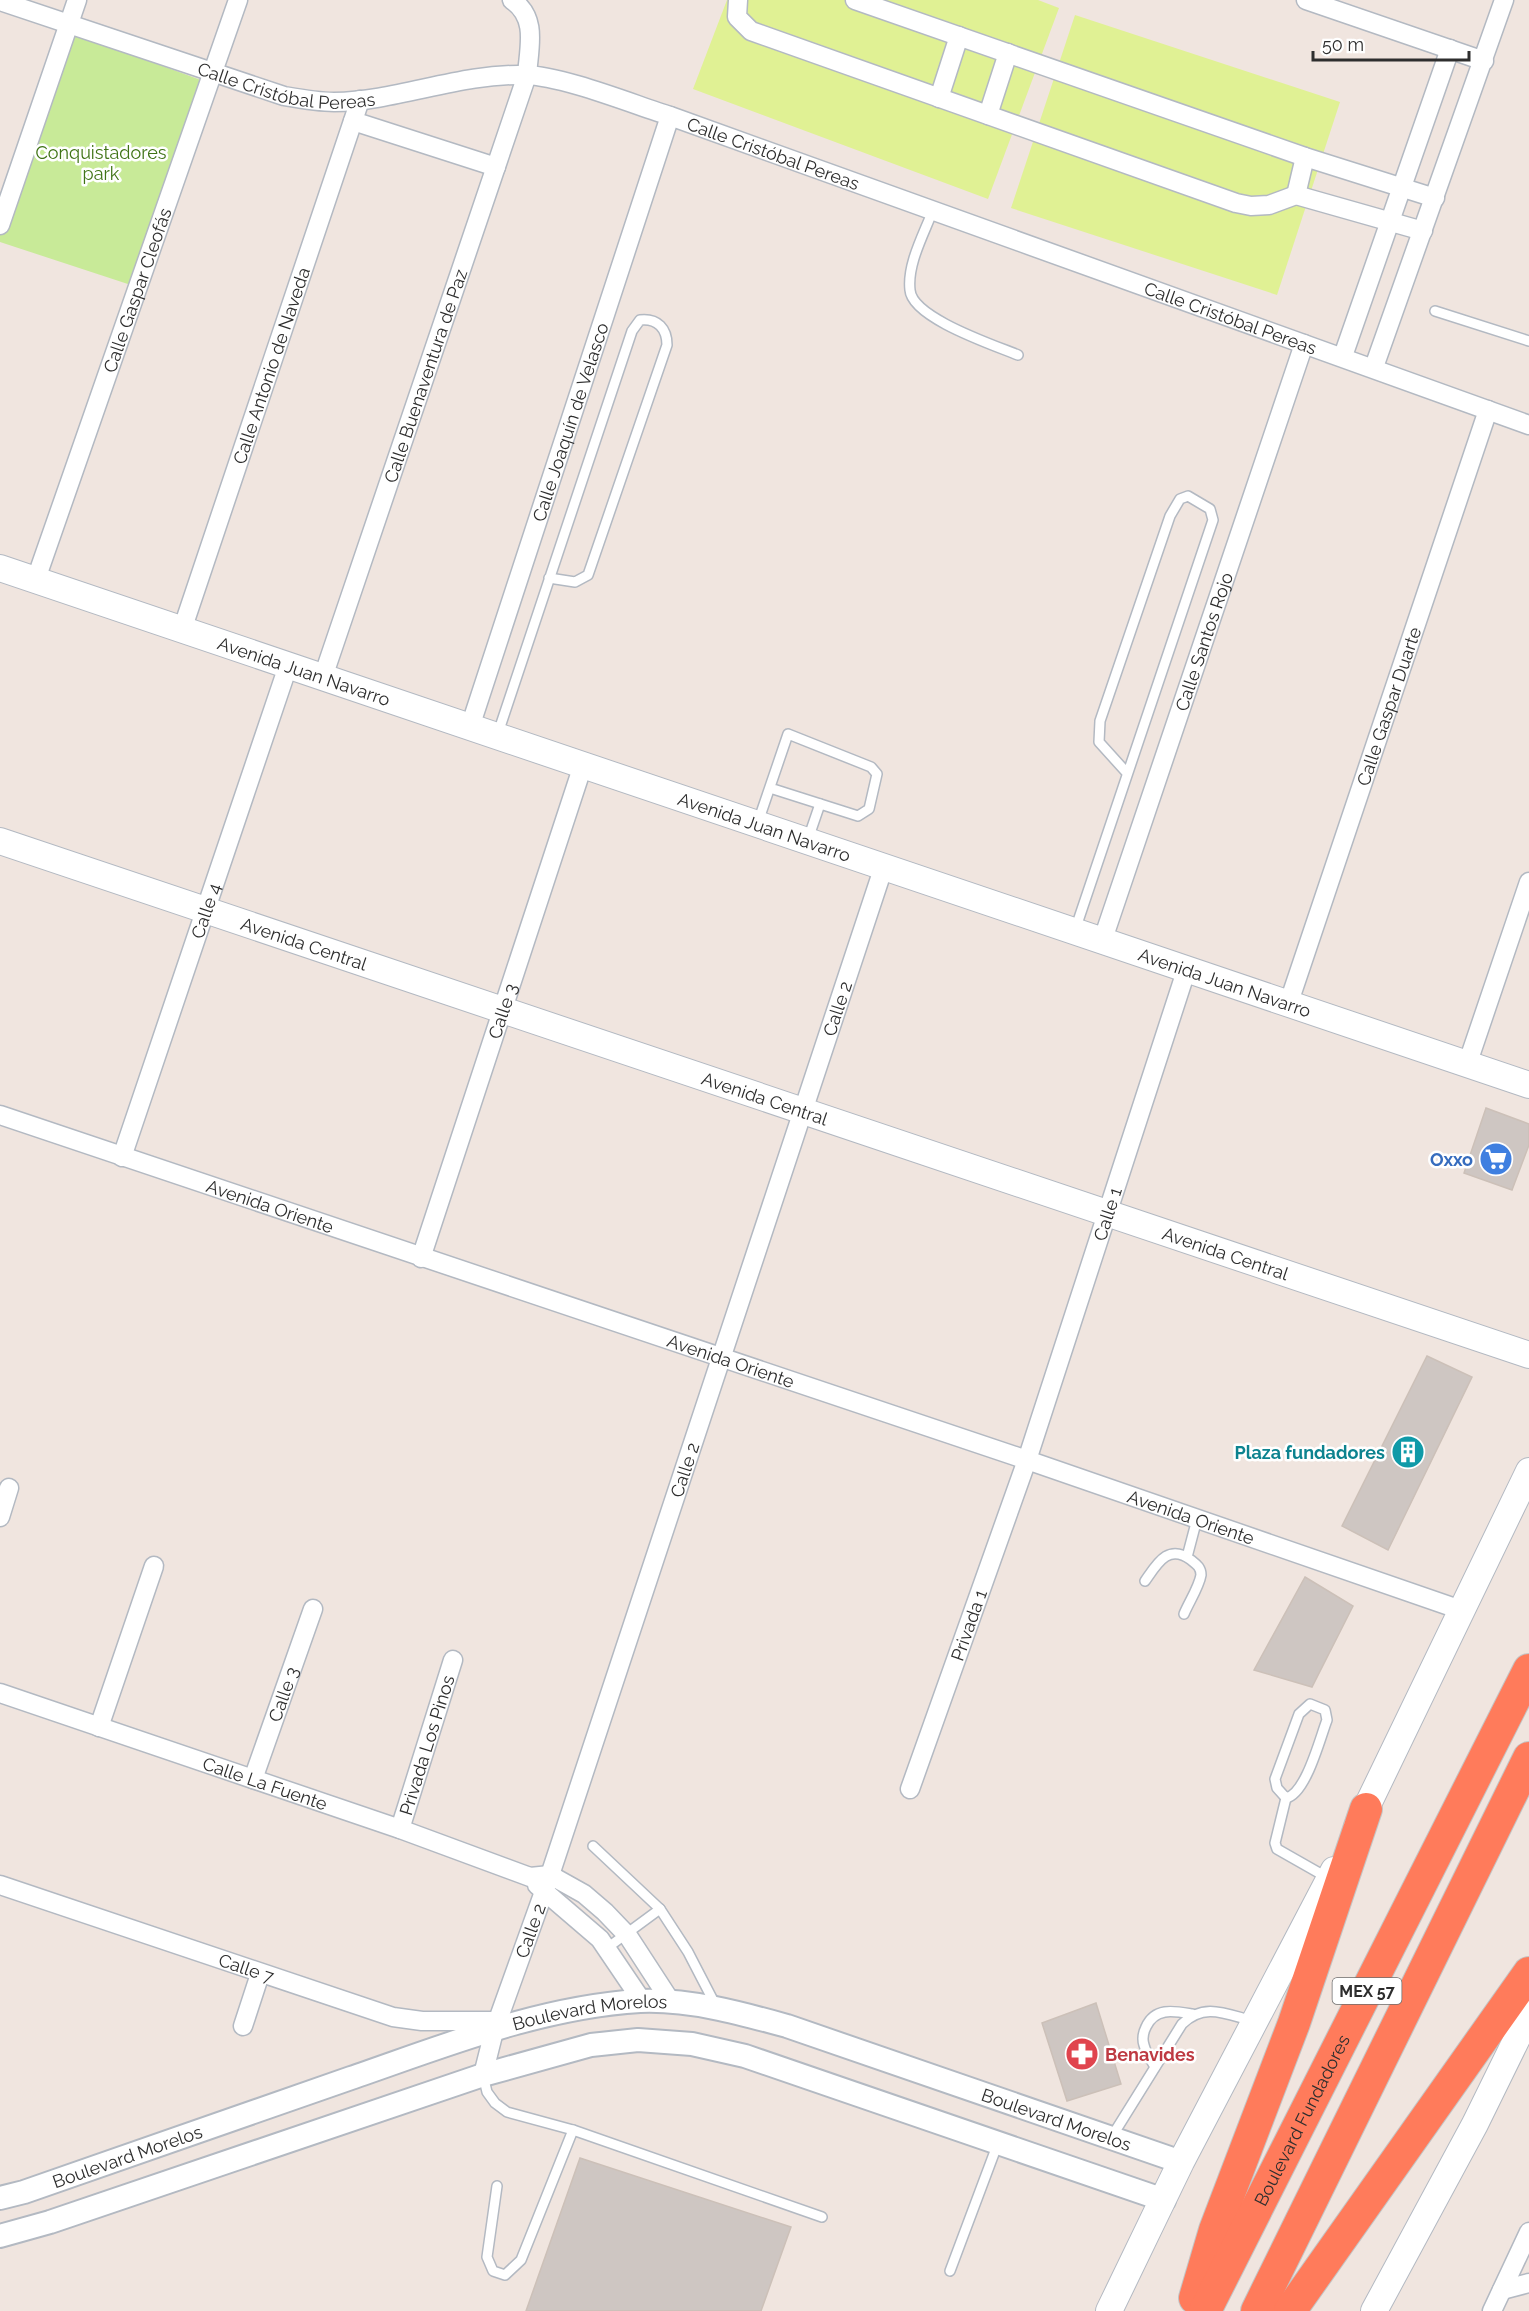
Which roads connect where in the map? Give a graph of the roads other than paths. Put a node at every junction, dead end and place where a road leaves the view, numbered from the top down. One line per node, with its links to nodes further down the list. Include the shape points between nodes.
1 (76, 0): 11 (street)
2 (238, 0): 16 (street, Calle Gaspar Cleofás)
3 (512, 0): 9 (street)
4 (738, 0): 18 (street, via 737,17 751,31)
5 (855, 0): 12 (street)
6 (1306, 0): 10 (street)
7 (1504, 0): 15 (street)
8 (0, 1): 11 (street, Calle Cristóbal Pereas)
9 (528, 8): 17 (street, Calle Buenaventura de Paz, via 531,26)
10 (1356, 8): 13 (street)
11 (69, 24): 16 (street, Calle Cristóbal Pereas); 30 (street)
12 (959, 36): 14 (street); 18 (street)
13 (1450, 50): 15 (street); 25 (street)
14 (1008, 53): 20 (street); 23 (street)
15 (1484, 61): 27 (street)
16 (213, 72): 19 (street, Calle Cristóbal Pereas, via 284,96 334,102); 42 (street, Calle Gaspar Cleofás)
17 (527, 75): 19 (street, Calle Cristóbal Pereas, via 477,78); 21 (street, Calle Cristóbal Pereas); 24 (street, Calle Buenaventura de Paz)
18 (939, 98): 20 (street)
19 (360, 100): 22 (street, Calle Antonio de Naveda)
20 (988, 115): 26 (street, via 1236,203 1269,205)
21 (670, 116): 28 (street, Calle Cristóbal Pereas); 46 (street, Calle Joaquín de Velasco)
22 (353, 121): 24 (street, Calle Cristóbal Pereas); 43 (street, Calle Antonio de Naveda)
23 (1305, 157): 25 (street); 26 (street)
24 (496, 167): 45 (street, Calle Buenaventura de Paz)
25 (1402, 187): 27 (street); 29 (street)
26 (1296, 195): 29 (street)
27 (1435, 198): 31 (street)
28 (933, 210): 34 (street, Calle Cristóbal Pereas); 35 (lane, via 910,275 910,293 920,309 939,321)
29 (1390, 220): 31 (street); 36 (street)
30 (0, 225)
31 (1423, 231): 37 (street)
32 (1435, 311): 33 (lane)
33 (1529, 341)
34 (1304, 344): 36 (street, Calle Cristóbal Pereas); 59 (street, Calle Santos Rojo)
35 (1018, 355)
36 (1342, 356): 37 (street, Calle Cristóbal Pereas)
37 (1374, 367): 38 (street, Calle Cristóbal Pereas)
38 (1488, 410): 39 (street, Calle Cristóbal Pereas); 61 (street, Calle Gaspar Duarte)
39 (1529, 424)
40 (0, 568): 42 (main road, Avenida Juan Navarro)
41 (549, 578): 41 (lane, via 632,331 640,320 660,324 667,345 588,575 575,582); 47 (lane)
42 (36, 579): 43 (main road, Avenida Juan Navarro)
43 (182, 630): 44 (main road, Avenida Juan Navarro)
44 (288, 666): 45 (main road, Avenida Juan Navarro); 57 (street, Calle 4)
45 (323, 677): 46 (main road, Avenida Juan Navarro)
46 (470, 727): 47 (main road, Avenida Juan Navarro)
47 (497, 736): 48 (main road, Avenida Juan Navarro)
48 (584, 765): 52 (main road, Avenida Juan Navarro); 62 (street, Calle 3)
49 (1128, 773): 49 (lane, via 1213,520 1210,509 1188,496 1180,499 1170,516 1100,722 1099,742); 58 (lane)
50 (771, 788): 51 (lane); 51 (lane, via 788,734 871,767 877,774 869,809 863,815); 52 (lane)
51 (820, 804): 53 (lane)
52 (758, 823): 53 (main road, Avenida Juan Navarro)
53 (807, 840): 55 (main road, Avenida Juan Navarro)
54 (0, 841): 57 (main road, Avenida Central)
55 (884, 866): 58 (main road, Avenida Juan Navarro); 65 (street, Calle 2)
56 (1529, 882): 63 (street)
57 (206, 910): 62 (main road, Avenida Central); 67 (street, Calle 4)
58 (1075, 930): 59 (main road, Avenida Juan Navarro)
59 (1103, 939): 60 (main road, Avenida Juan Navarro)
60 (1187, 968): 61 (main road, Avenida Juan Navarro); 68 (street, Calle 1)
61 (1289, 1002): 63 (main road, Avenida Juan Navarro)
62 (504, 1010): 65 (main road, Avenida Central); 69 (street, Calle 3)
63 (1468, 1062): 64 (main road, Avenida Juan Navarro)
64 (1529, 1085)
65 (802, 1110): 68 (main road, Avenida Central); 71 (street, Calle 2)
66 (0, 1115): 67 (street, Avenida Oriente)
67 (122, 1156): 69 (street, Avenida Oriente)
68 (1108, 1212): 70 (main road, Avenida Central); 72 (street, Calle 1)
69 (422, 1258): 71 (street, Avenida Oriente)
70 (1529, 1354)
71 (721, 1358): 72 (street, Avenida Oriente); 96 (street, Calle 2)
72 (1027, 1460): 77 (street, Avenida Oriente); 91 (street, Privada 1)
73 (1529, 1471): 79 (main road)
74 (9, 1488): 76 (street)
75 (1529, 1500): 79 (main road)
76 (0, 1517)
77 (1197, 1519): 78 (lane); 83 (street, Avenida Oriente)
78 (1187, 1557): 81 (lane, via 1167,1554); 84 (lane, via 1198,1565 1201,1574)
79 (1484, 1561): 83 (main road)
80 (154, 1566): 88 (street)
81 (1145, 1581)
82 (313, 1609): 90 (street, Calle 3)
83 (1461, 1610): 93 (main road)
84 (1184, 1614)
85 (453, 1660): 94 (street, Privada Los Pinos)
86 (1529, 1670): 131 (highway, Boulevard Fundadores / MEX 57)
87 (0, 1693): 88 (street, Calle La Fuente)
88 (99, 1727): 90 (street, Calle La Fuente)
89 (1529, 1758): 132 (highway, MEX 57)
90 (253, 1779): 94 (street, Calle La Fuente)
91 (910, 1789)
92 (1286, 1798): 92 (lane, via 1302,1785 1327,1720 1321,1706 1310,1704 1299,1714 1275,1779 1276,1788); 98 (lane, via 1275,1843 1277,1849)
93 (1366, 1809): 98 (main road); 130 (highway, via 1294,2023 1215,2230)
94 (400, 1829): 97 (street, Calle La Fuente)
95 (593, 1846): 101 (lane)
96 (550, 1875): 97 (street, Calle La Fuente); 100 (street, Calle 2); 102 (street, via 584,1894)
97 (530, 1877): 100 (street)
98 (1330, 1879): 111 (main road)
99 (0, 1885): 105 (street, Calle 7)
100 (543, 1893): 103 (street); 113 (street, Calle 2)
101 (660, 1909): 102 (lane); 108 (lane)
102 (624, 1933): 103 (lane); 107 (street)
103 (607, 1948): 106 (street)
104 (1529, 1973): 133 (highway)
105 (260, 1974): 112 (street); 113 (street, Calle 7, via 393,2017)
106 (642, 2001): 107 (street, Boulevard Morelos); 113 (street, Boulevard Morelos, via 564,2011)
107 (671, 2002): 108 (street, Boulevard Morelos)
108 (718, 2009): 117 (street, Boulevard Morelos, via 787,2026)
109 (1192, 2014): 111 (lane, via 1203,2010); 114 (lane); 114 (lane, via 1172,2010 1159,2013 1148,2023 1142,2035)
110 (1529, 2014): 134 (main road, via 1475,2124)
111 (1255, 2022): 119 (main road)
112 (243, 2026)
113 (496, 2026): 115 (street, Calle 2); 121 (street, Boulevard Morelos)
114 (1155, 2067): 117 (lane)
115 (483, 2075): 116 (lane, via 487,2092 507,2112); 118 (street, Boulevard Morelos, via 591,2045 638,2040 692,2044 745,2056); 125 (street, Boulevard Morelos)
116 (573, 2130): 120 (lane, via 521,2260 506,2275 494,2271 487,2257); 123 (lane)
117 (1111, 2138): 119 (street, Boulevard Morelos)
118 (999, 2141): 122 (street, Boulevard Morelos); 126 (lane)
119 (1181, 2162): 122 (main road)
120 (498, 2186)
121 (0, 2198)
122 (1164, 2200): 129 (main road)
123 (822, 2217)
124 (1529, 2232): 128 (street)
125 (0, 2236)
126 (950, 2271)
127 (1529, 2283): 128 (street)
128 (1502, 2290): 135 (street)
129 (1109, 2311)
130 (1191, 2311)
131 (1205, 2311)
132 (1257, 2311)
133 (1290, 2311)
134 (1374, 2311)
135 (1492, 2311)

